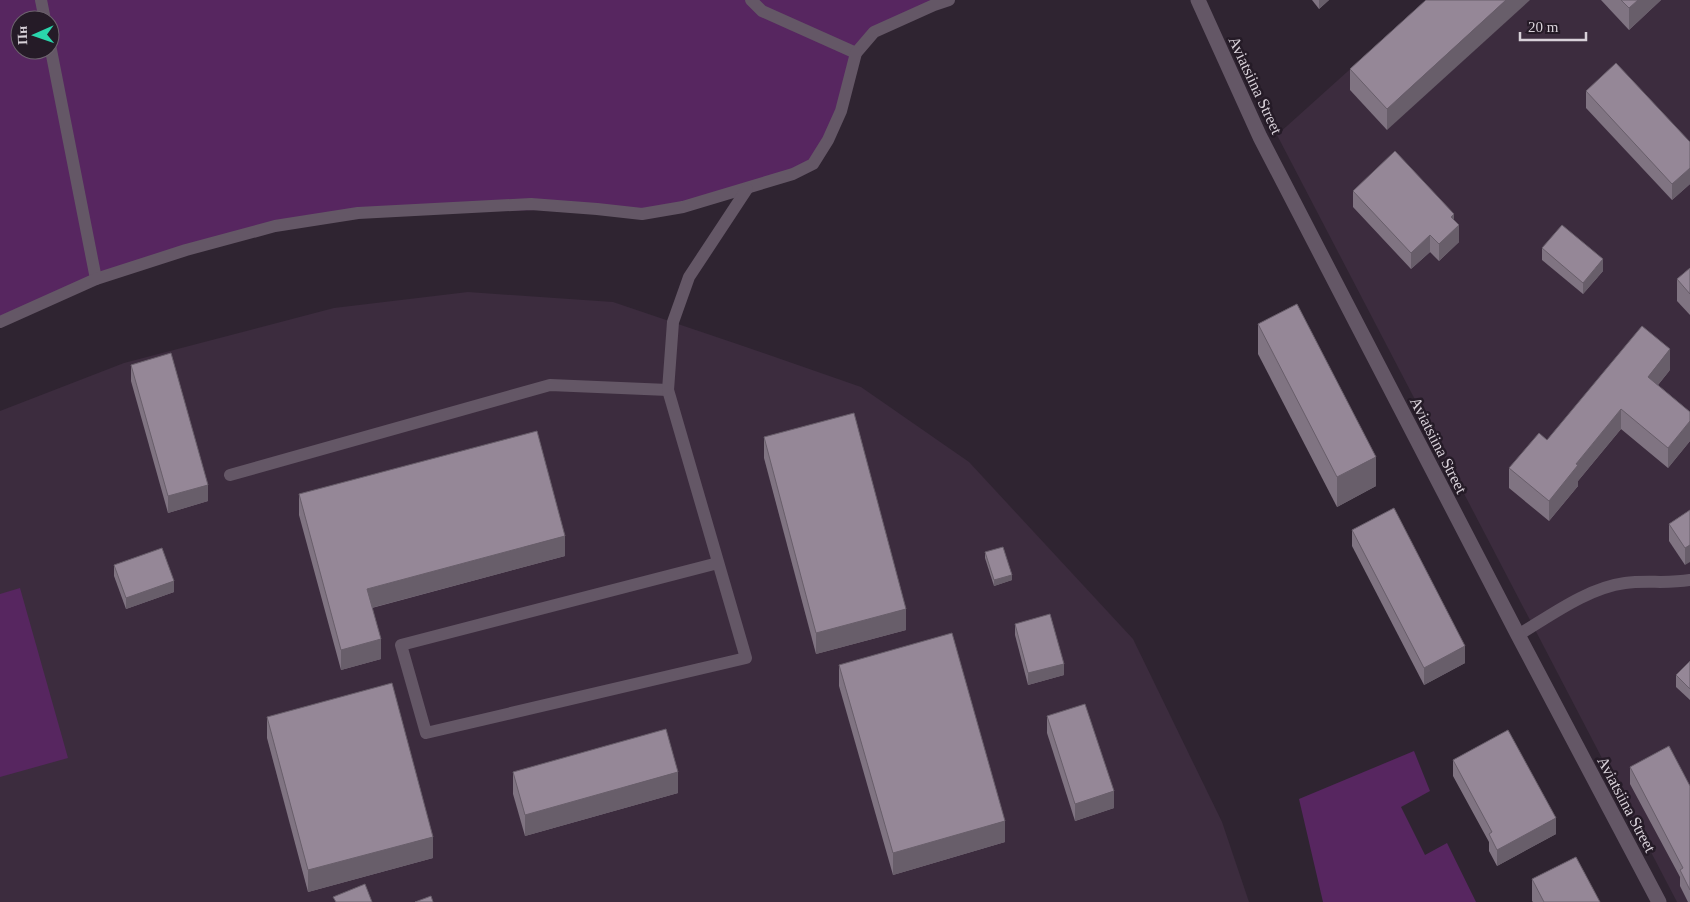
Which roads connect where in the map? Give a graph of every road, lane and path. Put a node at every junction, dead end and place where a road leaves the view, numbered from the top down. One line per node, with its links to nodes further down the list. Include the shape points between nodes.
1 (751, 0): 4 (lane, via 762,11)
2 (949, 0): 4 (lane, via 874,32)
3 (1198, 0): 13 (street, Aviatsiina Street, via 1260,137)
4 (856, 53): 6 (lane, via 840,110 828,140 813,164)
5 (53, 60): 7 (lane)
6 (747, 189): 7 (lane, via 642,214 531,204 358,213 275,226); 9 (lane, via 689,277 673,322)
7 (96, 279): 8 (lane)
8 (0, 322)
9 (668, 390): 10 (lane, via 550,385); 11 (lane)
10 (230, 475)
11 (718, 563): 11 (lane, via 746,658 426,733 401,645)
12 (1690, 580): 13 (lane, via 1625,583 1593,591)
13 (1518, 635): 14 (street, Aviatsiina Street)
14 (1659, 902)

